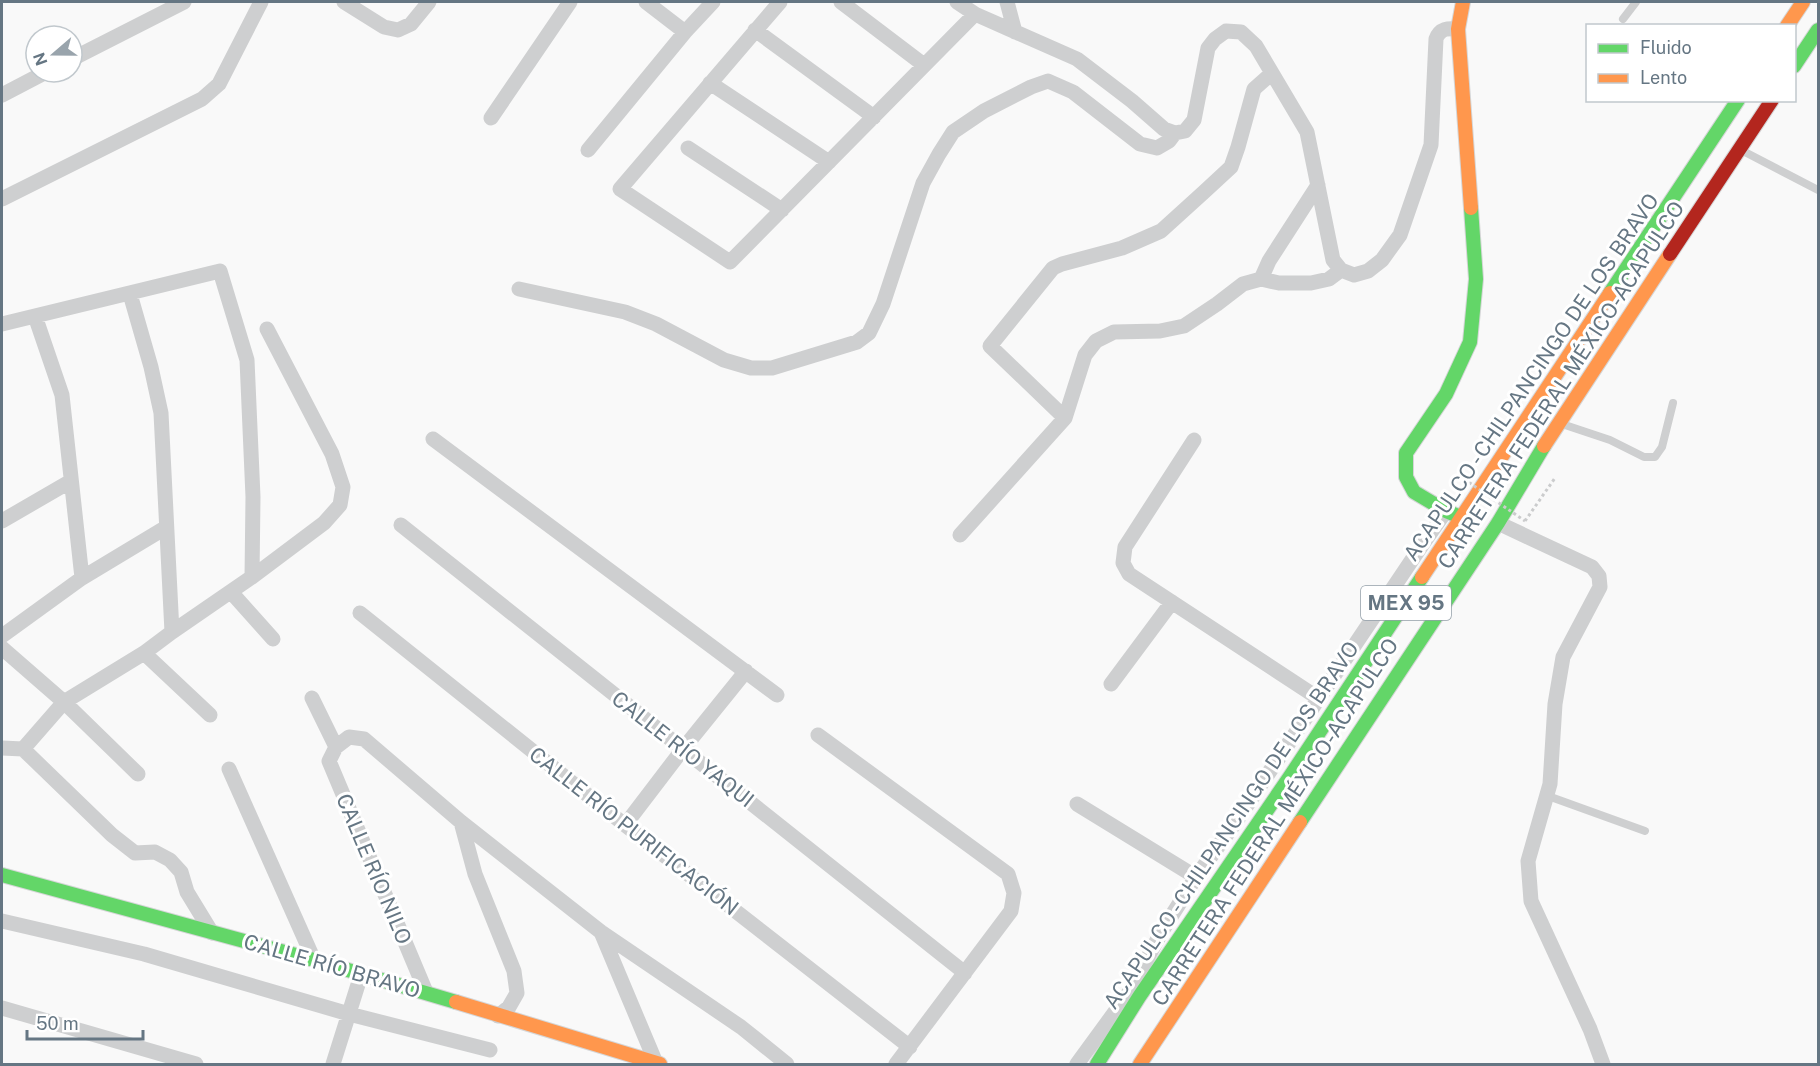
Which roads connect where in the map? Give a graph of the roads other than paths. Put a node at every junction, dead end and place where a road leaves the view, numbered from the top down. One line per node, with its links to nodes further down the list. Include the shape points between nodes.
1 (184, 2): 23 (street)
2 (261, 2): 41 (street, via 219,84 202,99)
3 (344, 2): 4 (street, via 384,27 398,30 411,24)
4 (429, 2)
5 (570, 2): 33 (street)
6 (646, 2): 21 (street)
7 (713, 2): 21 (street)
8 (780, 2): 19 (street)
9 (841, 2): 25 (street)
10 (957, 2): 15 (street)
11 (1007, 2): 22 (street)
12 (1463, 2): 18 (main road)
13 (1636, 2): 16 (lane)
14 (1803, 2): 17 (main road)
15 (975, 14): 22 (street); 25 (street)
16 (1623, 19)
17 (1788, 24)
18 (1458, 29): 43 (street, via 1446,28 1436,39 1431,145 1400,235 1382,260 1368,271 1354,275); 56 (main road, via 1476,279 1470,342 1446,394 1406,453 1406,477 1414,492)
19 (755, 30): 28 (street); 32 (street)
20 (1818, 30): 24 (main road)
21 (685, 32): 37 (street)
22 (1015, 32): 34 (street, via 1077,59 1164,129)
23 (84, 53)
24 (1796, 63)
25 (924, 65): 32 (street)
26 (1272, 73): 34 (street, via 1256,46 1241,33 1226,31 1208,48 1194,120 1185,131); 39 (street, via 1307,132); 51 (street, via 1254,89 1231,167 1161,231 1122,248 1053,268 990,346)
27 (24, 83): 29 (street)
28 (710, 83): 38 (street); 42 (street, via 620,189 730,262)
29 (2, 94)
30 (1737, 102): 57 (main road, ACAPULCO - CHILPANCINGO DE LOS BRAVO / MEX 95)
31 (1771, 102): 36 (main road, MEX 95)
32 (874, 117): 38 (street)
33 (491, 118)
34 (1175, 133): 45 (street, via 1157,148 1140,144 1073,92 1048,81 984,111 953,132 923,183 883,304 869,333 857,342 772,368 751,368 724,360 625,312)
35 (688, 148): 42 (street)
36 (1740, 149): 40 (lane); 52 (main road, CARRETERA FEDERAL MÉXICO-ACAPULCO / MEX 95)
37 (588, 150)
38 (829, 162): 42 (street)
39 (1318, 185): 43 (street, via 1333,260); 44 (street)
40 (1818, 190)
41 (2, 199)
42 (782, 210)
43 (1341, 270): 44 (street, via 1329,279 1311,283)
44 (1261, 279): 51 (street, via 1243,284 1184,326 1114,332 1096,341 1085,355)
45 (519, 289)
46 (130, 294): 47 (street); 61 (street, via 161,413); 64 (street, via 220,271 247,360 254,497)
47 (35, 316): 48 (street); 55 (street, via 62,394)
48 (2, 324)
49 (267, 329): 64 (street, via 332,454 343,487 340,505 324,523)
50 (1673, 403): 52 (lane, via 1662,447 1655,457 1644,458 1610,440)
51 (1065, 418): 62 (street)
52 (1558, 422): 59 (main road, CARRETERA FEDERAL MÉXICO-ACAPULCO / MEX 95)
53 (433, 439): 73 (street)
54 (1194, 440): 66 (street, via 1125,547 1123,562 1129,574)
55 (71, 481): 58 (street); 63 (street)
56 (1446, 511): 57 (main road); 77 (street)
57 (1463, 518): 112 (main road, ACAPULCO - CHILPANCINGO DE LOS BRAVO / MEX 95)
58 (2, 521)
59 (1498, 523): 87 (street, via 1592,567 1599,576 1600,587 1563,657); 113 (main road, CARRETERA FEDERAL MÉXICO-ACAPULCO / MEX 95)
60 (401, 525): 84 (street, CALLE RÍO YAQUI)
61 (165, 528): 63 (street); 68 (street)
62 (960, 535)
63 (82, 578): 69 (street)
64 (252, 578): 65 (street)
65 (231, 592): 68 (street); 70 (street)
66 (1172, 602): 74 (street); 77 (street)
67 (360, 613): 90 (street, CALLE RÍO PURIFICACIÓN)
68 (172, 632): 72 (street)
69 (2, 636)
70 (273, 639)
71 (2, 648): 78 (street)
72 (144, 653): 78 (street); 79 (street)
73 (746, 671): 75 (street); 84 (street)
74 (1111, 684)
75 (777, 695)
76 (312, 698): 81 (street)
77 (1318, 698): 92 (street)
78 (64, 702): 83 (street); 86 (street)
79 (210, 714)
80 (818, 735): 98 (street, via 1008,874 1014,893 1011,911)
81 (336, 747): 89 (street, via 349,738 364,739); 100 (street, CALLE RÍO NILO, via 329,761)
82 (2, 748): 83 (street)
83 (23, 749): 96 (street, via 135,853 155,852 170,860 181,872)
84 (683, 749): 90 (street); 98 (street, CALLE RÍO YAQUI)
85 (229, 769): 97 (street)
86 (138, 774)
87 (1548, 796): 91 (lane); 114 (street, via 1528,861 1531,901)
88 (1077, 804): 92 (street)
89 (461, 822): 95 (street); 103 (street, via 475,874 514,971 517,993)
90 (625, 825): 104 (street, CALLE RÍO PURIFICACIÓN)
91 (1645, 831)
92 (1196, 877): 111 (street, via 1128,994)
93 (3, 878): 96 (main road, CALLE RÍO BRAVO)
94 (2, 921): 102 (street, CALLE RÍO BRAVO, via 144,954)
95 (601, 932): 106 (street); 109 (street, via 741,1027)
96 (212, 933): 97 (main road, CALLE RÍO BRAVO)
97 (314, 960): 99 (main road, CALLE RÍO BRAVO)
98 (964, 973): 104 (street)
99 (361, 975): 100 (main road, CALLE RÍO BRAVO); 102 (street)
100 (426, 992): 103 (main road, CALLE RÍO BRAVO)
101 (2, 1008): 107 (street)
102 (349, 1014): 105 (street, CALLE RÍO BRAVO); 108 (street)
103 (498, 1016): 106 (main road, CALLE RÍO BRAVO)
104 (910, 1047): 110 (street)
105 (490, 1050)
106 (658, 1064)
107 (196, 1065)
108 (333, 1065)
109 (787, 1065)
110 (896, 1065)
111 (1077, 1065)
112 (1097, 1065)
113 (1140, 1065)
114 (1603, 1065)

